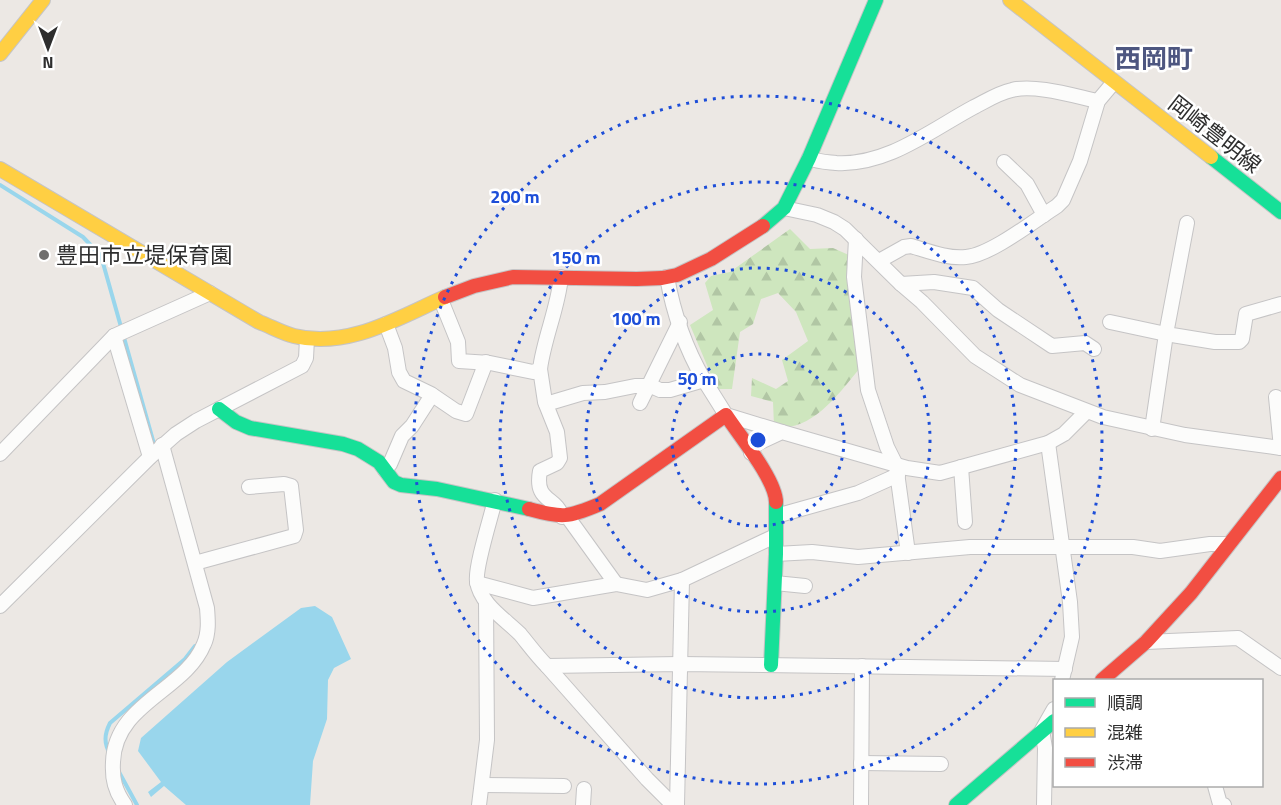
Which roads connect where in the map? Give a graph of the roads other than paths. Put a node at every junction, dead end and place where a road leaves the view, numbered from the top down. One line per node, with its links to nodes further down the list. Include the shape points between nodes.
1 (43, 0): 4 (street)
2 (876, 0): 7 (street)
3 (1010, 0): 5 (street, 岡崎豊明線)
4 (0, 54)
5 (1114, 82): 6 (street); 11 (street, 岡崎豊明線)
6 (1098, 101): 7 (street, via 1032,89 1011,90 900,149 863,162 816,162); 12 (street, via 1080,162 1063,200)
7 (809, 158): 10 (street)
8 (1004, 162): 12 (street, via 1027,184)
9 (0, 169): 19 (street)
10 (784, 208): 14 (street, via 834,222); 17 (street, via 711,259)
11 (1281, 212)
12 (1044, 214): 15 (street, via 978,254 950,256 910,246)
13 (1187, 224): 25 (street)
14 (856, 239): 15 (street); 50 (street, via 854,277 868,390)
15 (879, 261): 18 (street)
16 (561, 277): 17 (street); 20 (street, via 506,278); 30 (street)
17 (667, 277): 22 (street)
18 (901, 284): 28 (street, via 934,282 972,288 1052,346 1085,343); 38 (street, via 975,357 1020,386)
19 (210, 293): 26 (street); 27 (street, via 272,329)
20 (441, 300): 24 (street); 29 (street, via 458,342 459,361)
21 (1281, 304): 25 (street, via 1246,314 1239,342)
22 (680, 322): 31 (street); 32 (street)
23 (1110, 322): 25 (street)
24 (386, 324): 27 (street, via 346,338); 33 (street, via 401,377)
25 (1166, 334): 40 (street)
26 (116, 335): 44 (street); 47 (street)
27 (307, 339): 37 (street, via 306,358 298,369)
28 (1094, 349)
29 (486, 362): 30 (street, via 528,372); 33 (street, via 466,414)
30 (540, 369): 36 (street)
31 (704, 380): 32 (street, via 670,390); 39 (street)
32 (646, 386): 35 (street); 36 (street, via 583,393)
33 (432, 395): 49 (street, via 402,436)
34 (1276, 397): 45 (street)
35 (640, 403)
36 (546, 404): 54 (street, via 558,432 560,458 540,471 540,490)
37 (219, 409): 43 (street); 49 (street, via 250,428 350,447 379,462)
38 (1086, 412): 40 (street); 42 (street, via 1064,434)
39 (726, 415): 41 (street); 46 (street); 54 (street, via 600,504)
40 (1152, 429): 45 (street)
41 (783, 432): 46 (street, via 756,444); 50 (street)
42 (1047, 443): 48 (street); 59 (street)
43 (162, 445): 47 (street); 62 (street)
44 (2, 448)
45 (1281, 448)
46 (751, 453): 55 (street, via 776,495)
47 (150, 457): 69 (street)
48 (961, 467): 50 (street, via 940,473); 56 (street)
49 (385, 470): 53 (street, via 400,485)
50 (897, 470): 55 (street, via 858,493); 60 (street)
51 (1281, 478): 58 (street)
52 (249, 487): 62 (street, via 291,486 296,533)
53 (495, 500): 54 (street); 64 (street)
54 (564, 516): 66 (street)
55 (776, 516): 57 (street)
56 (965, 522)
57 (776, 536): 61 (street); 63 (street)
58 (1229, 544): 59 (street, via 1161,551 1133,547); 70 (street)
59 (1061, 548): 60 (street, via 970,547); 76 (street, via 1072,637)
60 (908, 553): 61 (street, via 858,557 812,552)
61 (776, 554): 65 (street)
62 (195, 562): 87 (street, via 207,610 205,643 189,666 127,722 118,737 112,777)
63 (682, 580): 66 (street, via 647,590); 71 (street)
64 (477, 583): 66 (street, via 533,598); 68 (street)
65 (775, 583): 67 (street); 72 (street)
66 (616, 584)
67 (805, 586)
68 (486, 602): 73 (street); 83 (street, via 488,740)
69 (0, 606)
70 (1146, 642): 75 (street, via 1238,638); 77 (street)
71 (681, 664): 72 (street); 73 (street); 90 (street)
72 (771, 665): 74 (street)
73 (547, 666): 90 (street, via 647,780)
74 (862, 666): 76 (street); 81 (street)
75 (1281, 668)
76 (1064, 675)
77 (1104, 679)
78 (1053, 711): 80 (street)
79 (1053, 722): 80 (street)
80 (1042, 730): 92 (street); 93 (street)
81 (861, 762): 82 (street); 91 (street)
82 (941, 764)
83 (482, 785): 84 (street); 88 (street)
84 (564, 786)
85 (1215, 787): 94 (street, via 1220,804)
86 (584, 789): 89 (street)
87 (125, 805)
88 (478, 805)
89 (583, 805)
90 (675, 805)
91 (861, 805)
92 (956, 805)
93 (1044, 805)
94 (1224, 805)

